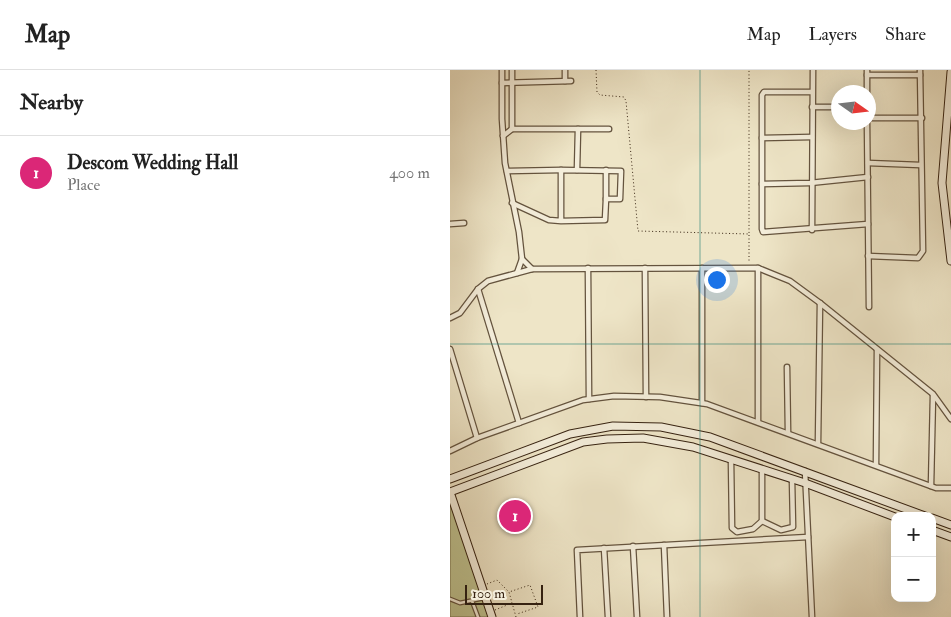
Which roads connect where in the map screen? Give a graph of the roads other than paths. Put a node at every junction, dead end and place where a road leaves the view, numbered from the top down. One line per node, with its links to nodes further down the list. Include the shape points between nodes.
1 (502, 70): 11 (street)
2 (512, 70): 10 (street)
3 (565, 70): 8 (street)
4 (813, 70): 13 (street)
5 (867, 72): 6 (street); 12 (street)
6 (920, 72): 17 (street)
7 (951, 72): 34 (street)
8 (565, 81): 9 (street); 10 (street)
9 (571, 81)
10 (512, 82): 11 (street); 18 (street)
11 (502, 83): 22 (street)
12 (867, 85)
13 (812, 92): 14 (street); 23 (street, via 764,92)
14 (812, 107): 15 (street); 24 (street)
15 (831, 107)
16 (876, 118): 17 (street)
17 (922, 118): 26 (street)
18 (512, 128): 19 (street); 22 (street)
19 (578, 129): 20 (street); 28 (street)
20 (609, 129)
21 (867, 130): 25 (street)
22 (503, 136): 30 (street)
23 (762, 138): 24 (street); 35 (street)
24 (812, 138): 33 (street)
25 (868, 163): 26 (street); 31 (street)
26 (920, 165): 44 (street, via 923,251 918,258)
27 (561, 170): 28 (street); 30 (street); 39 (street)
28 (577, 170): 29 (street)
29 (606, 170): 36 (street); 36 (street, via 621,171 620,199)
30 (507, 171): 37 (street)
31 (868, 177): 33 (street); 42 (street)
32 (951, 182): 34 (street)
33 (810, 183): 35 (street); 43 (street)
34 (942, 183): 46 (street)
35 (762, 184): 43 (street, via 763,232)
36 (606, 199): 39 (street, via 605,220)
37 (512, 204): 39 (street, via 549,220); 45 (street)
38 (450, 218): 41 (street)
39 (561, 221)
40 (464, 223): 41 (street)
41 (451, 224)
42 (868, 224): 43 (street); 44 (street)
43 (812, 230)
44 (868, 256): 55 (street)
45 (522, 259): 51 (street); 52 (street)
46 (951, 260)
47 (588, 268): 48 (street); 51 (street); 62 (street)
48 (645, 268): 49 (street); 61 (street)
49 (702, 268): 50 (street); 63 (street)
50 (758, 268): 54 (street, via 790,281); 65 (street)
51 (532, 269): 52 (street)
52 (517, 273): 53 (street, via 488,281)
53 (478, 289): 56 (street, via 460,313); 66 (street)
54 (820, 303): 58 (street); 69 (street)
55 (869, 307)
56 (450, 318)
57 (450, 349): 68 (street)
58 (877, 350): 60 (street); 72 (street)
59 (787, 367): 67 (street)
60 (933, 394): 64 (street); 78 (street)
61 (646, 397): 62 (street); 63 (street)
62 (589, 400): 66 (street)
63 (702, 403): 65 (street)
64 (951, 418)
65 (758, 421): 67 (street)
66 (519, 423): 68 (street)
67 (788, 432): 69 (street)
68 (477, 438): 70 (street)
69 (818, 443): 72 (street)
70 (450, 451)
71 (731, 459): 73 (street); 80 (street, via 693,447 643,438 606,439 583,442); 84 (street, via 732,528 738,532 753,529)
72 (876, 465): 78 (street)
73 (762, 469): 76 (street); 84 (street)
74 (805, 471): 75 (street, via 710,437 660,427 613,426 546,441); 77 (street); 81 (street)
75 (450, 479)
76 (792, 479): 77 (street); 84 (street, via 793,527 781,530)
77 (805, 483): 82 (street); 87 (street)
78 (931, 486): 79 (street)
79 (951, 488)
80 (450, 492): 92 (street)
81 (914, 512)
82 (891, 515)
83 (936, 519): 85 (street)
84 (762, 521)
85 (951, 525)
86 (936, 531): 88 (street)
87 (808, 536): 89 (street); 101 (street)
88 (951, 536)
89 (664, 545): 90 (street); 100 (street)
90 (633, 546): 91 (street); 99 (street)
91 (604, 548): 97 (street, via 577,550); 98 (street)
92 (486, 598): 94 (lane); 95 (street)
93 (450, 599): 94 (lane, via 457,603)
94 (472, 601): 96 (lane)
95 (491, 614)
96 (478, 617)
97 (580, 617)
98 (608, 617)
99 (637, 617)
100 (667, 617)
101 (812, 617)

